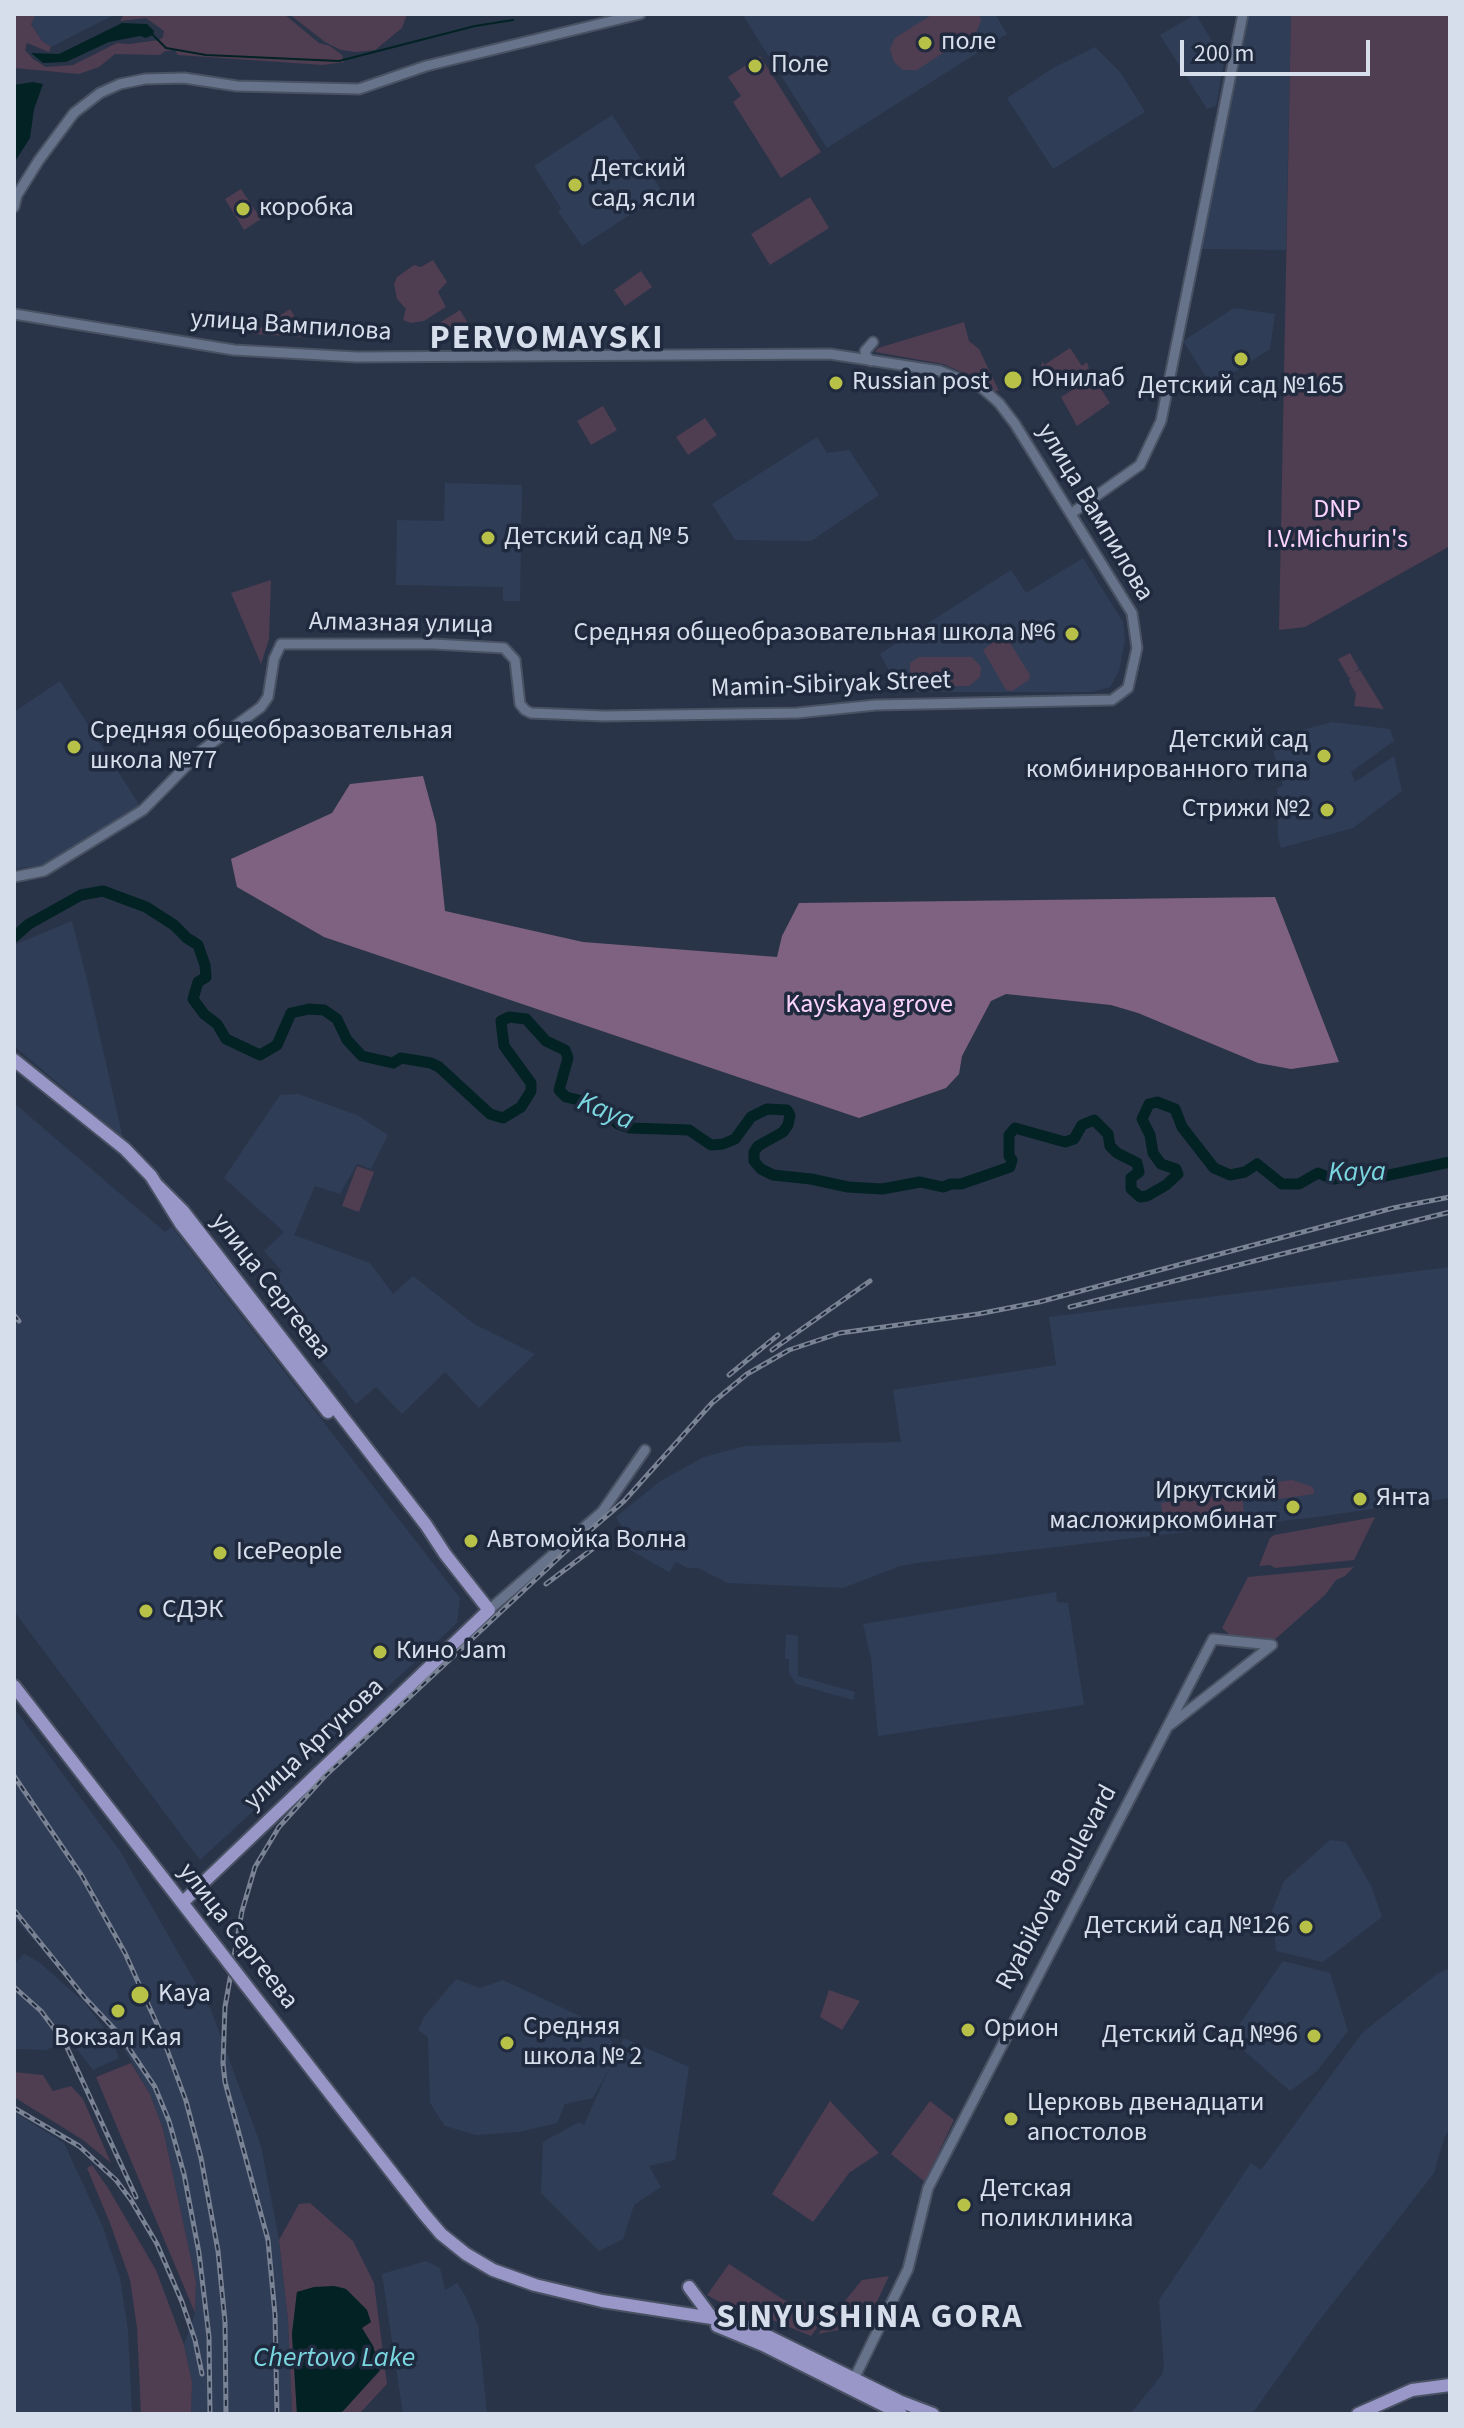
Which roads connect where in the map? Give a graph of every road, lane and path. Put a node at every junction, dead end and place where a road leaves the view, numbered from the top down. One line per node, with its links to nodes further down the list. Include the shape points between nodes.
1 (640, 14): 3 (street, via 426,66 359,89 237,86 184,78 120,84 74,113 39,160)
2 (1243, 14): 7 (street, via 1161,421 1140,465)
3 (14, 207)
4 (14, 314): 6 (street, улица Вампилова, via 234,350 548,358 830,354)
5 (873, 342): 6 (street, via 865,351)
6 (871, 361): 7 (street, улица Вампилова, via 940,371 982,388 1015,424)
7 (1072, 513): 8 (street, улица Вампилова, via 1132,613 1137,648 1128,688 1112,700 604,716 531,713)
8 (522, 708): 9 (street, Алмазная улица, via 515,660 504,648 281,644 261,707 201,751 146,807 61,862)
9 (14, 877)
10 (14, 1060): 11 (main road, улица Сергеева, via 125,1149)
11 (157, 1185): 13 (main road, улица Сергеева, via 183,1211); 13 (main road, улица Сергеева, via 288,1361)
12 (645, 1450): 14 (street, улица Аргунова, via 602,1512)
13 (445, 1554): 14 (main road, улица Сергеева)
14 (489, 1610): 17 (main road, улица Аргунова)
15 (14, 1686): 17 (main road, улица Сергеева)
16 (1168, 1728): 16 (street, Ryabikova Boulevard, via 1272,1645 1213,1639); 21 (street, Ryabikova Boulevard, via 928,2188 908,2269)
17 (183, 1902): 19 (main road, улица Сергеева, bridge, via 424,2214 454,2245 508,2277)
18 (689, 2287): 20 (main road)
19 (696, 2317): 20 (main road); 21 (main road)
20 (712, 2318): 21 (main road, via 751,2328)
21 (852, 2384): 23 (main road); 24 (main road)
22 (1450, 2385): 25 (main road, via 1412,2390)
23 (901, 2414)
24 (933, 2414)
25 (1358, 2414)

